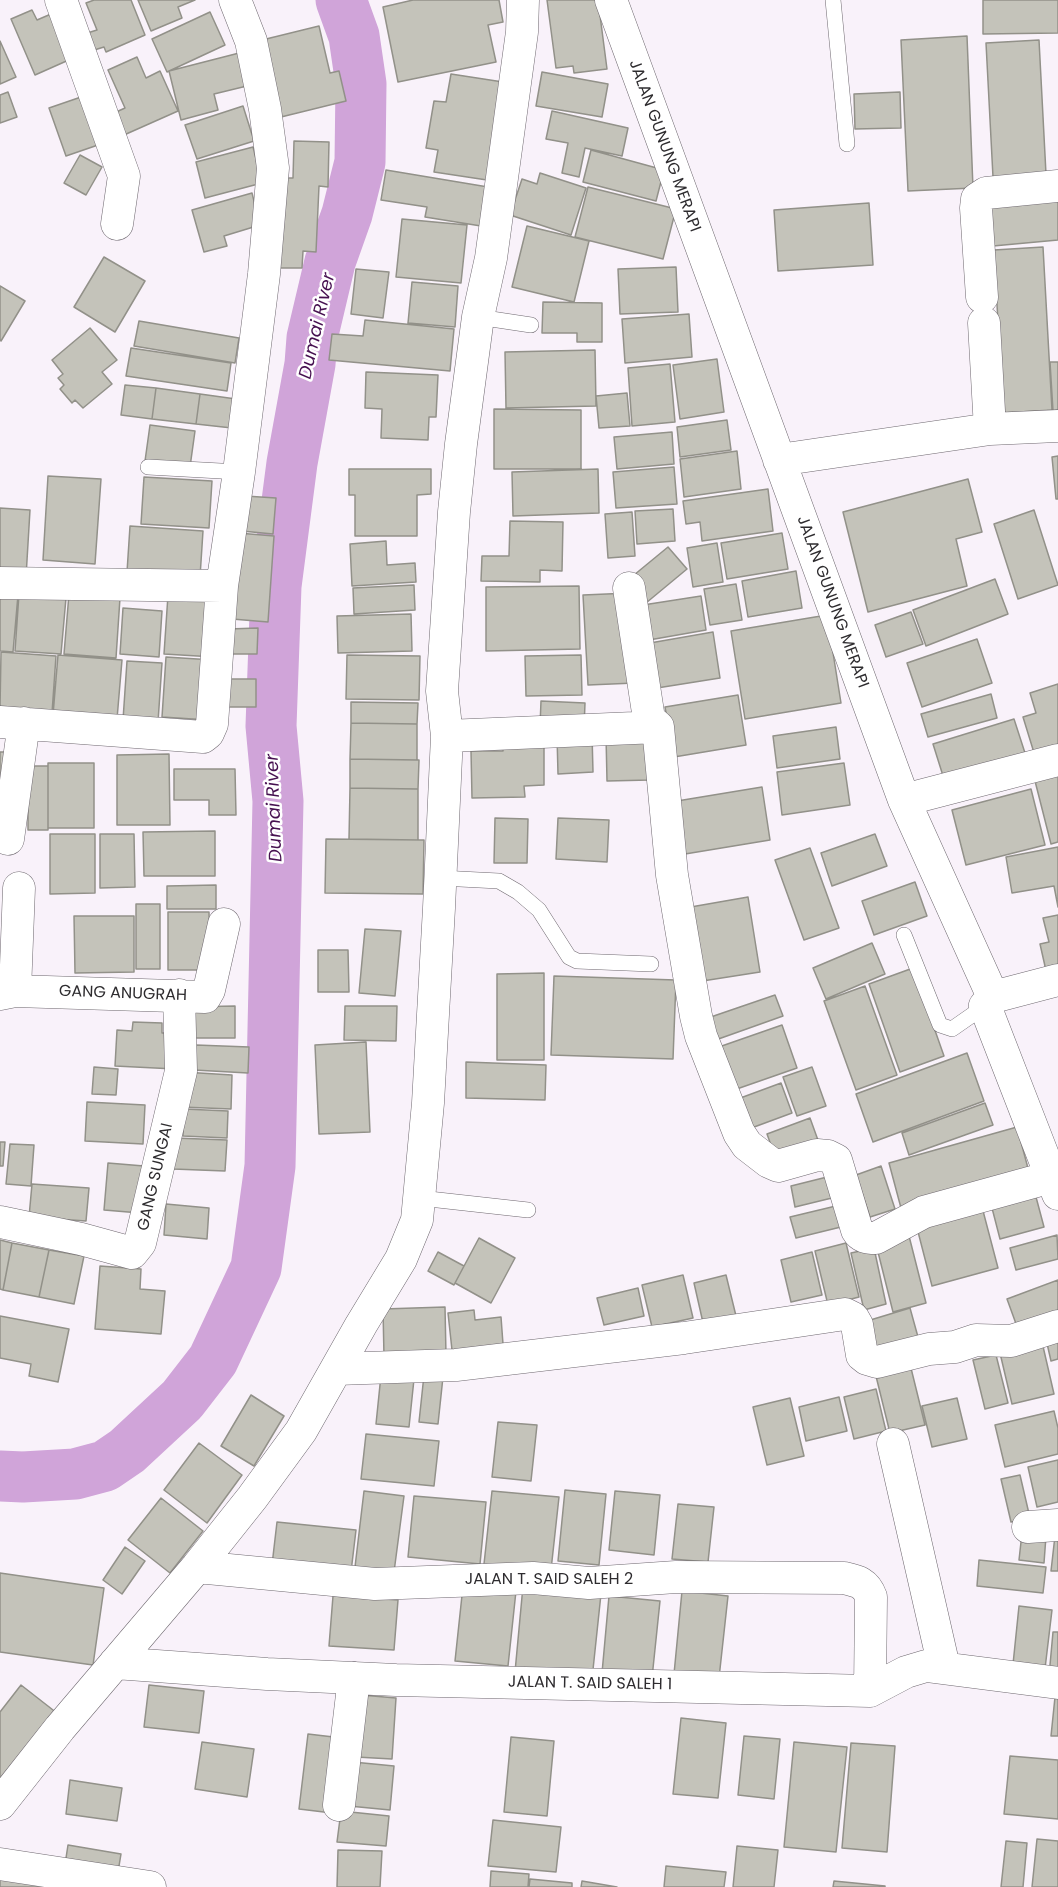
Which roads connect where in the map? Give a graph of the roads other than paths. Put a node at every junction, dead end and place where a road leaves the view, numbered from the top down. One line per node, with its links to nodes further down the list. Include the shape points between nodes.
1 (62, 0): 8 (street, via 124,176)
2 (235, 0): 15 (street, via 251,41 273,168)
3 (524, 0): 9 (street, via 491,258)
4 (611, 0): 13 (street, JALAN GUNUNG MERAPI)
5 (832, 0): 6 (lane)
6 (847, 144)
7 (1058, 186): 12 (street, via 986,193 977,199)
8 (117, 224)
9 (478, 317): 10 (lane); 21 (street, via 454,524 442,691)
10 (531, 325)
11 (1058, 426): 12 (street)
12 (990, 429): 13 (street)
13 (779, 460): 23 (street, JALAN GUNUNG MERAPI)
14 (148, 467): 15 (lane)
15 (239, 472): 17 (street)
16 (0, 583): 17 (street)
17 (222, 586): 19 (street, via 212,724 208,734 203,737)
18 (630, 588): 20 (street, via 649,719)
19 (12, 722): 24 (street)
20 (658, 727): 21 (street); 34 (street, via 672,875 696,1016 742,1141 778,1166 818,1155 836,1160 857,1230 869,1238 924,1212)
21 (447, 736): 25 (street)
22 (1058, 760): 23 (street)
23 (904, 800): 33 (street, JALAN GUNUNG MERAPI)
24 (8, 839)
25 (440, 878): 29 (lane, via 499,881 518,892 538,910 569,957 577,961); 35 (street)
26 (19, 888): 31 (street)
27 (224, 924): 32 (street, GANG ANUGRAH, via 208,994)
28 (904, 935): 33 (lane, via 940,1025 952,1029)
29 (651, 964)
30 (1058, 980): 33 (street)
31 (8, 993): 32 (street, GANG ANUGRAH)
32 (179, 995): 37 (street, GANG SUNGAI, via 181,1071 140,1243 132,1253)
33 (989, 1001): 34 (street, JALAN GUNUNG MERAPI)
34 (1055, 1186)
35 (420, 1198): 36 (lane); 39 (street, via 417,1220 401,1259)
36 (528, 1210)
37 (0, 1222)
38 (1058, 1326): 39 (street, via 1011,1341 976,1340 877,1362 862,1355 857,1325 845,1314 456,1365)
39 (336, 1369): 41 (street, via 301,1431)
40 (893, 1444): 43 (street)
41 (197, 1567): 42 (street); 46 (street, JALAN T. SAID SALEH 2, via 375,1584 533,1578 590,1583 676,1577 856,1580 871,1597)
42 (115, 1663): 44 (street, JALAN T. SAID SALEH 1); 47 (street)
43 (944, 1666): 45 (street, JALAN T. SAID SALEH 1); 46 (street, JALAN T. SAID SALEH 1, via 926,1665)
44 (354, 1678): 46 (street, JALAN T. SAID SALEH 1); 48 (street)
45 (1058, 1683)
46 (870, 1691)
47 (0, 1804)
48 (339, 1804)
49 (0, 1864): 50 (street)
50 (150, 1887)

